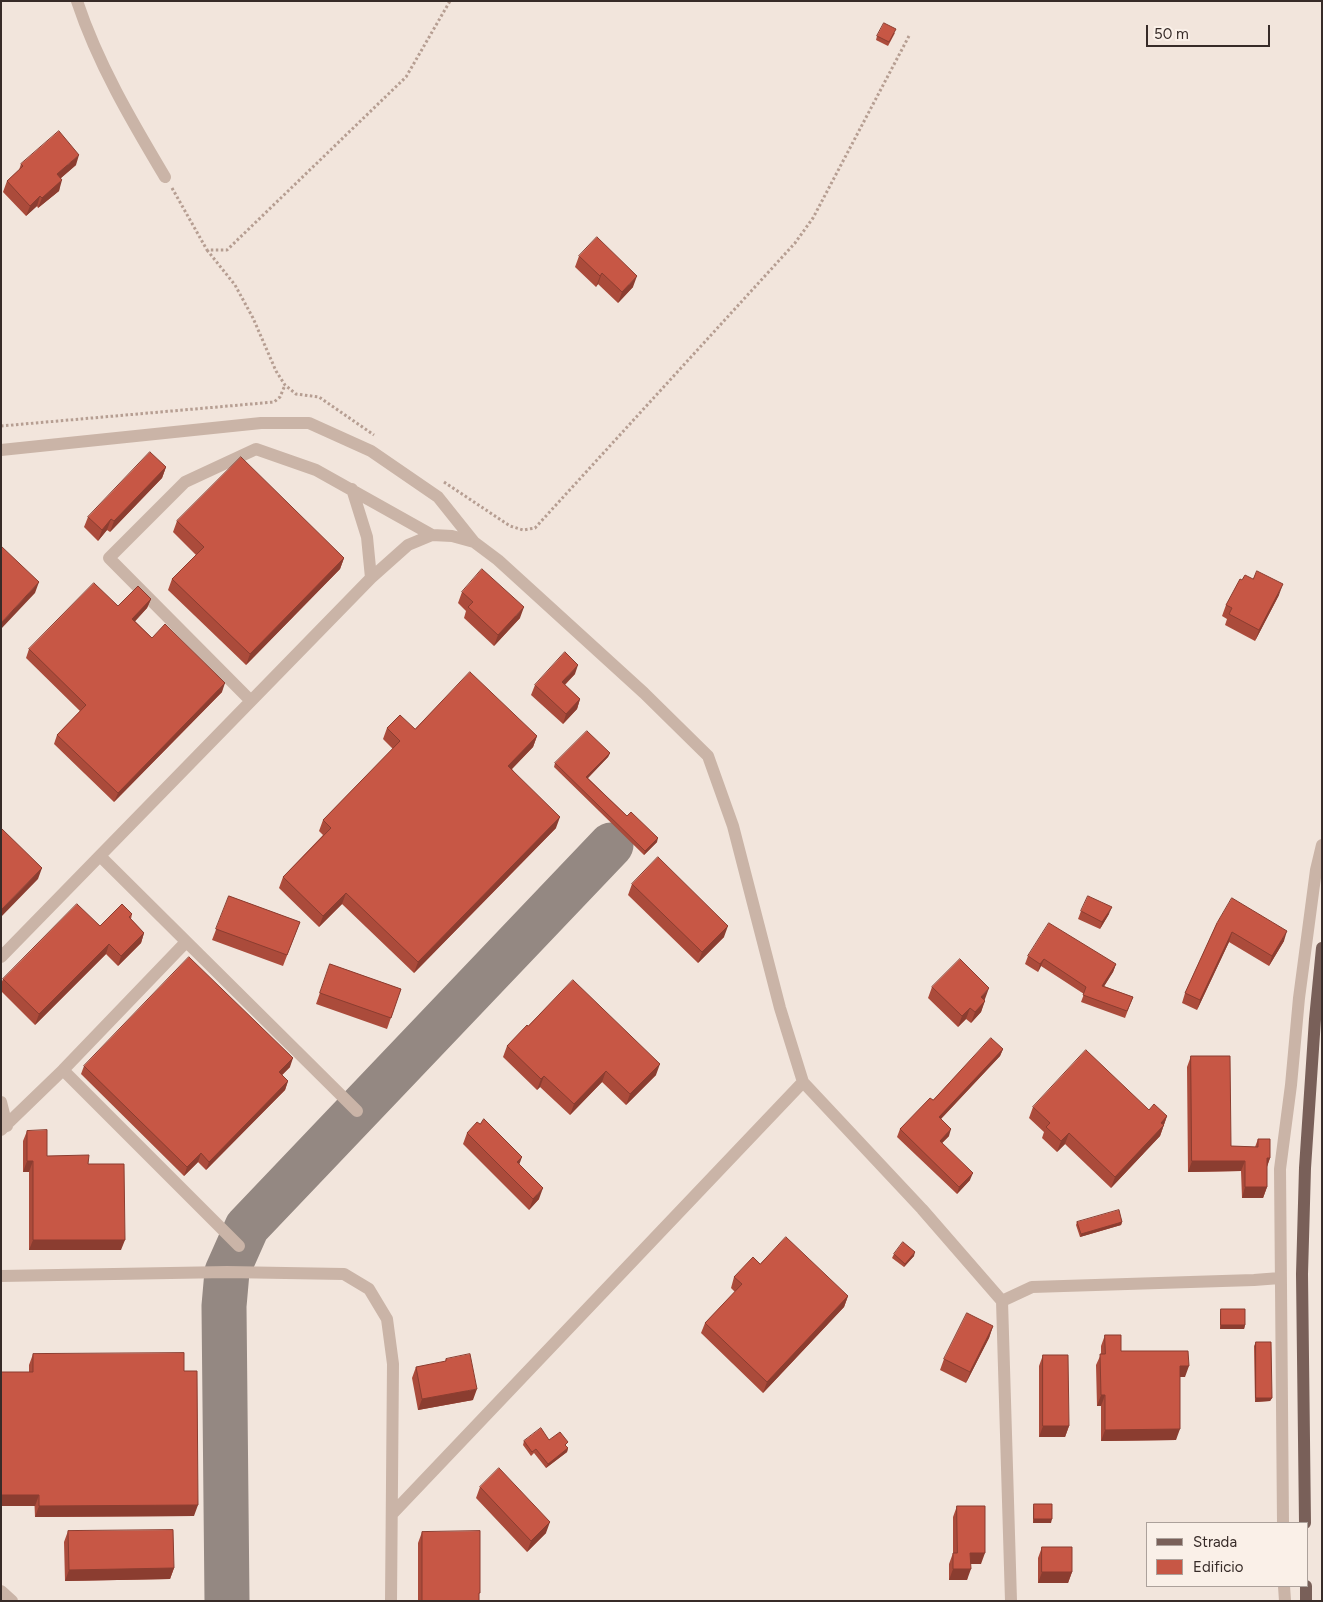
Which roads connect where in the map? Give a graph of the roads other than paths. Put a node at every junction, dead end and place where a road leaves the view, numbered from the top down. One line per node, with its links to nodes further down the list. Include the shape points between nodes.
1 (77, 1): 2 (street, via 101,61)
2 (165, 177)
3 (1, 450): 6 (street, via 261,423 309,422 371,451 438,497)
4 (352, 490): 5 (street); 7 (street, via 367,537); 8 (street, via 316,470 256,449 185,482 109,558)
5 (432, 535): 6 (street); 7 (street, via 408,545)
6 (474, 542): 15 (street, via 644,692 708,756 733,826 780,1008)
7 (371, 578): 8 (street)
8 (251, 701): 10 (street)
9 (1322, 845): 21 (street, via 1299,998 1280,1169)
10 (100, 856): 11 (street); 13 (street)
11 (186, 942): 14 (street); 17 (street)
12 (1322, 948): 25 (main road, via 1304,1168)
13 (1, 958)
14 (62, 1070): 18 (street); 19 (street)
15 (803, 1082): 22 (street, via 922,1208); 23 (street)
16 (1, 1102): 18 (street)
17 (357, 1112)
18 (4, 1128)
19 (239, 1246)
20 (1, 1276): 23 (street, via 227,1272 344,1274 369,1289 387,1320 393,1364)
21 (1280, 1278): 22 (street, via 1032,1287); 24 (street)
22 (1002, 1301): 31 (street)
23 (392, 1514): 30 (street)
24 (1283, 1522)
25 (1305, 1522)
26 (1284, 1587): 32 (street)
27 (1306, 1587): 33 (main road)
28 (1, 1591): 29 (street)
29 (12, 1601)
30 (391, 1601)
31 (1011, 1601)
32 (1284, 1601)
33 (1306, 1601)

